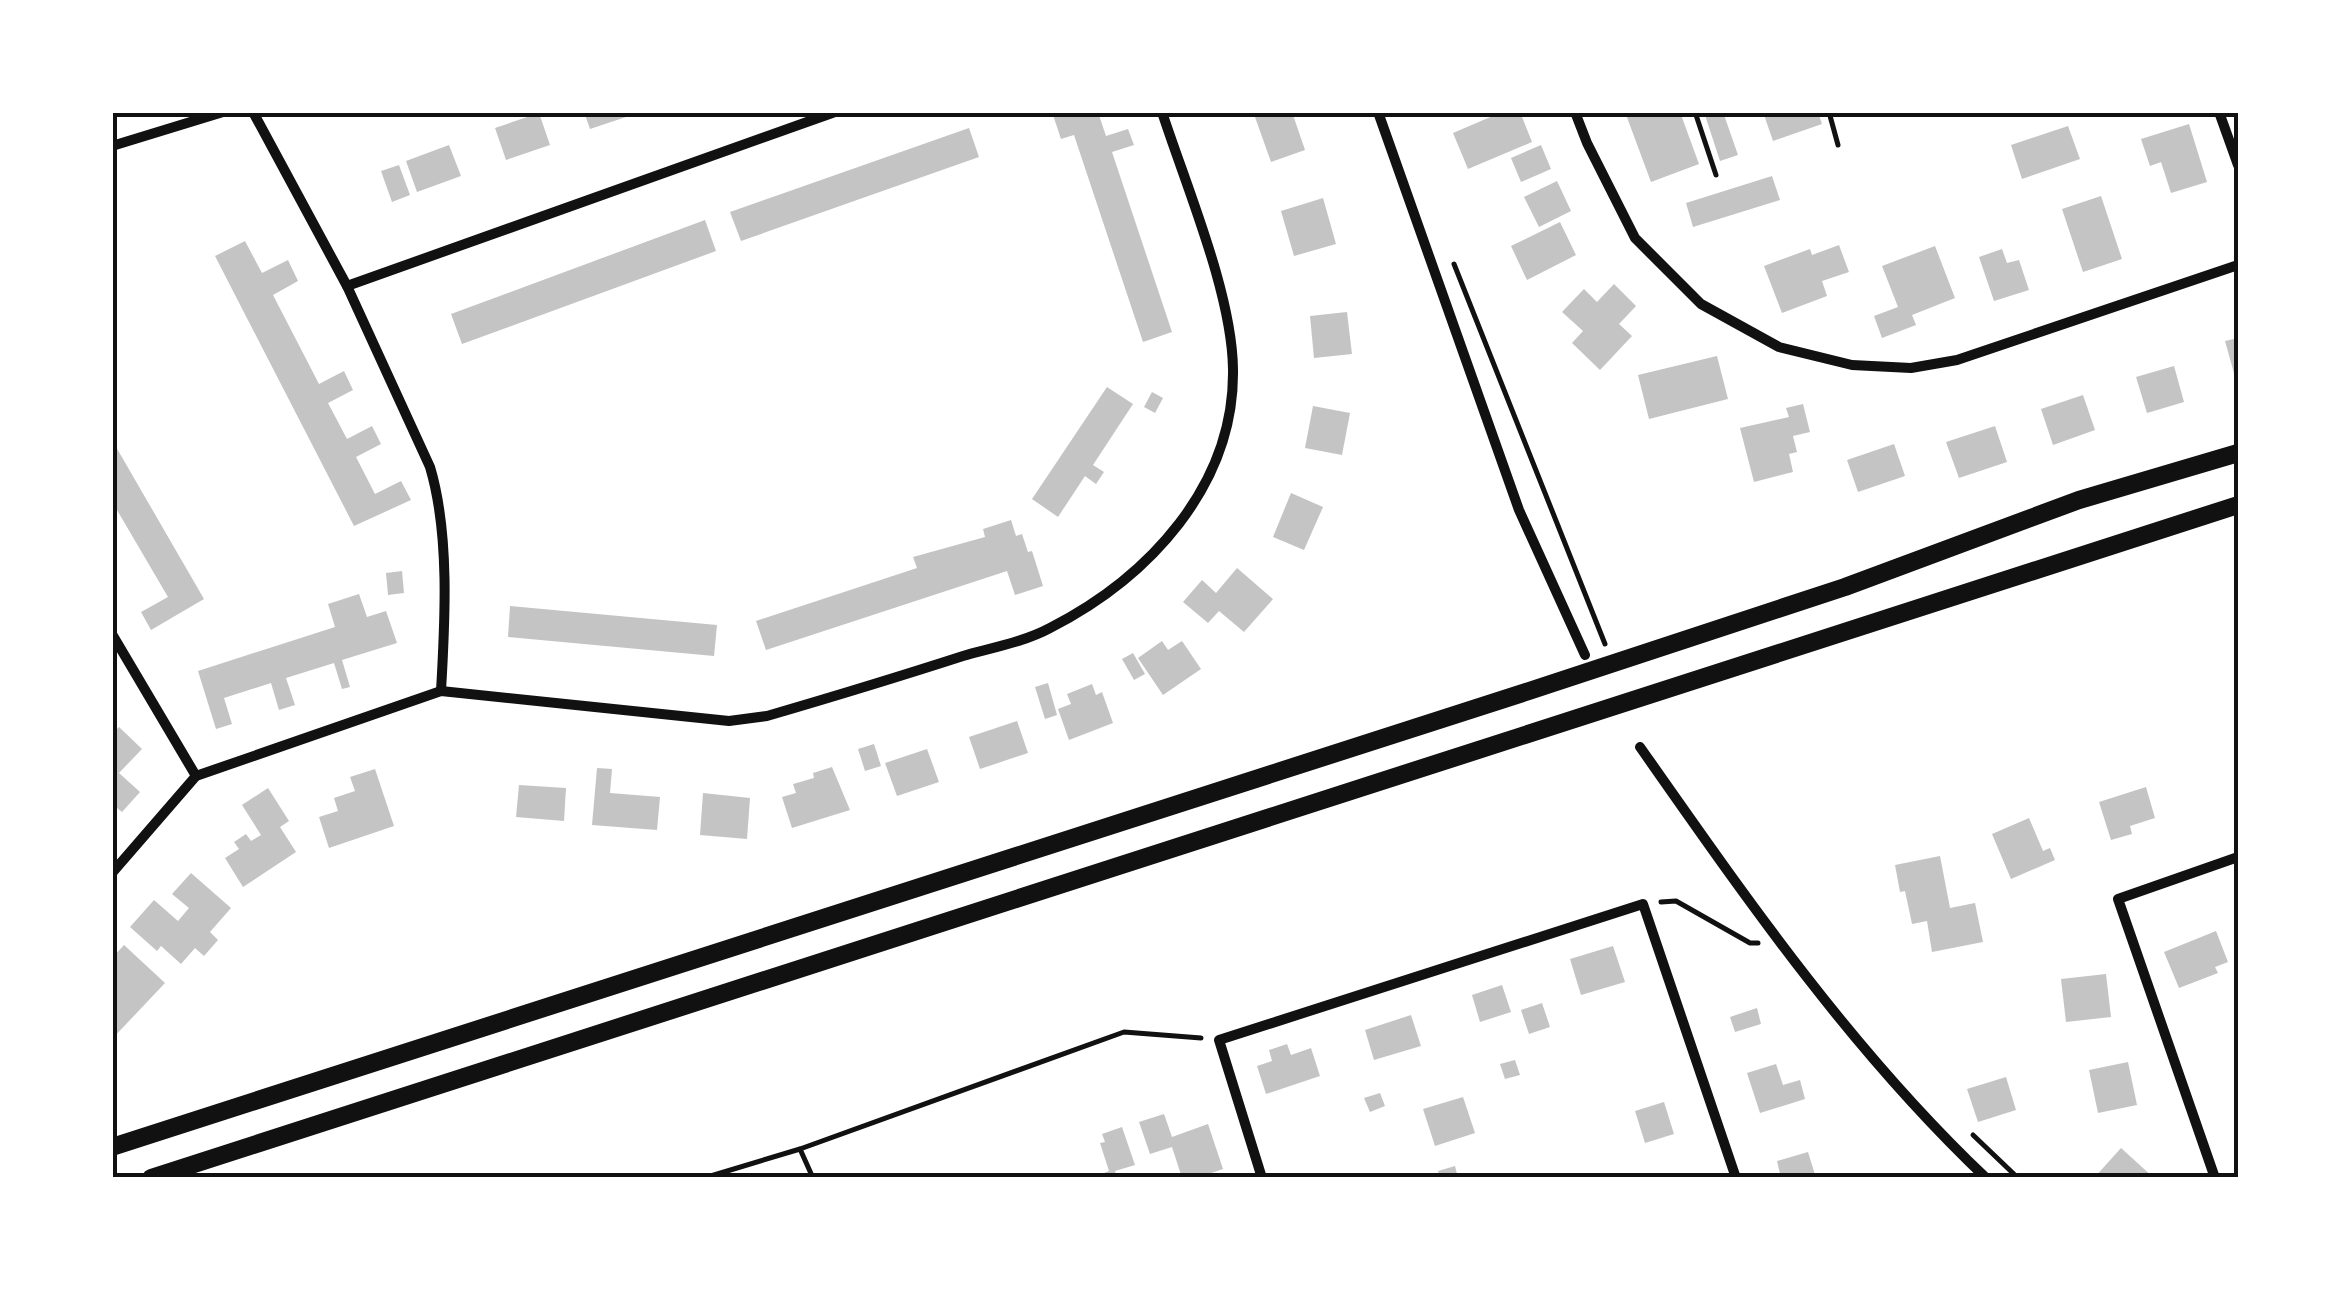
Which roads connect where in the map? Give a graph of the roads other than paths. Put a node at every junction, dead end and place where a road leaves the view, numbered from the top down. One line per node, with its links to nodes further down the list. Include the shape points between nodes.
1 (223, 112): 11 (street)
2 (253, 112): 15 (street)
3 (835, 112): 15 (street)
4 (1162, 112): 20 (street, via 1222,297 1231,400 1219,450 1196,501 1164,546 1111,593 1047,630 766,716 729,721)
5 (1378, 112): 19 (street, via 1519,510)
6 (1576, 112): 14 (street, via 1634,238 1701,304 1778,347 1852,366 1911,368 1957,360)
7 (1695, 112): 13 (lane)
8 (1829, 112): 10 (lane)
9 (2219, 112): 12 (street)
10 (1838, 144)
11 (112, 146)
12 (2238, 164)
13 (1716, 175)
14 (2238, 266)
15 (348, 286): 20 (street, via 437,492)
16 (2238, 453): 25 (highway, via 2079,500 1846,587)
17 (2238, 505): 26 (highway)
18 (112, 634): 22 (street)
19 (1585, 655)
20 (440, 691): 22 (street)
21 (1640, 748): 29 (street, via 1777,942 1925,1120)
22 (196, 776): 24 (street)
23 (2238, 857): 30 (street, via 2118,898)
24 (112, 873)
25 (112, 1148)
26 (151, 1178)
27 (1262, 1178): 28 (street, via 1219,1040 1644,904)
28 (1736, 1178)
29 (1986, 1178)
30 (2215, 1178)

